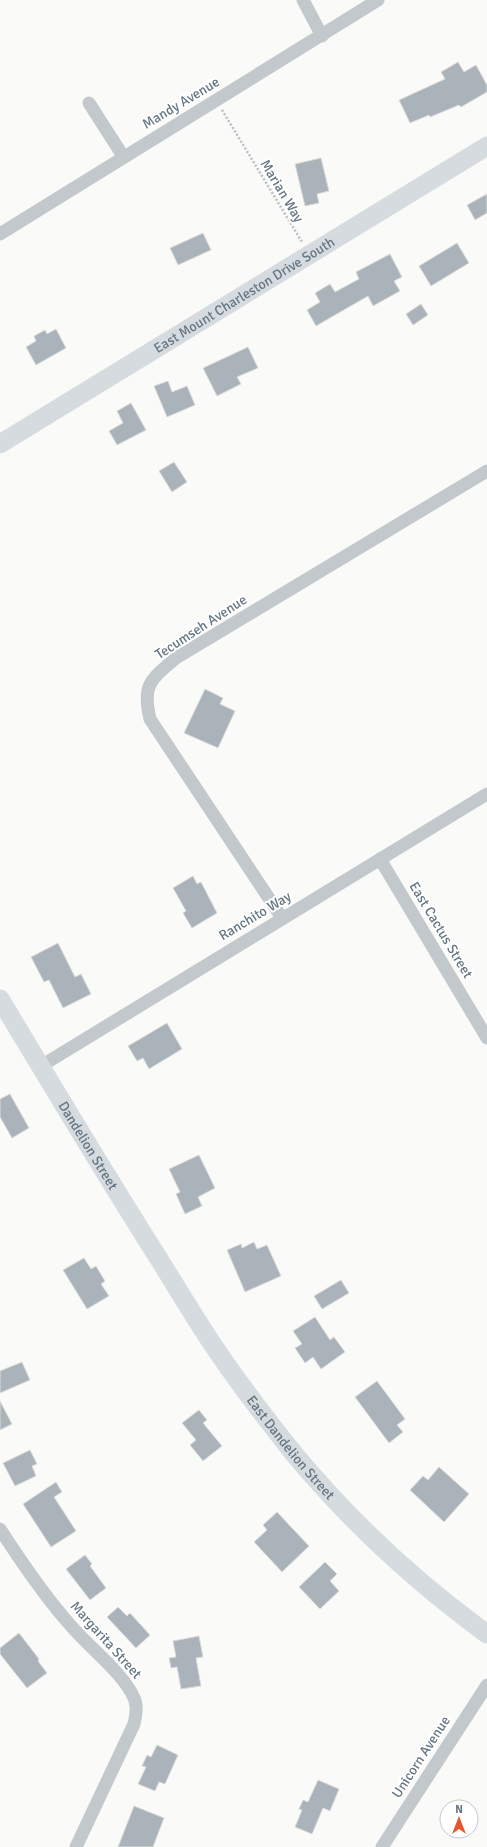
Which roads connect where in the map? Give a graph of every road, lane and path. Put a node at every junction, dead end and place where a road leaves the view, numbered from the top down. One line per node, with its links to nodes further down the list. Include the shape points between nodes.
1 (303, 0): 3 (street)
2 (378, 0): 3 (street, Mandy Avenue)
3 (322, 36): 4 (street, Mandy Avenue)
4 (216, 101): 7 (street, Mandy Avenue); 9 (path, Marian Way)
5 (88, 103): 7 (street)
6 (487, 146): 9 (street, East Mount Charleston Drive South)
7 (123, 156): 8 (street, Mandy Avenue)
8 (0, 234)
9 (310, 255): 10 (street, East Mount Charleston Drive South)
10 (0, 444)
11 (487, 471): 14 (street, Tecumseh Avenue, via 176,658 156,675 148,688 146,701 150,719)
12 (487, 794): 13 (street, Ranchito Way)
13 (380, 859): 14 (street, Ranchito Way); 16 (street, East Cactus Street)
14 (282, 918): 17 (street, Ranchito Way)
15 (0, 999): 17 (street, Dandelion Street)
16 (487, 1038)
17 (41, 1066): 18 (street, Dandelion Street)
18 (137, 1223): 20 (street, East Dandelion Street, via 215,1348 261,1412 297,1456 343,1508 401,1564)
19 (0, 1529): 22 (street, Margarita Street, via 33,1579 72,1628 127,1685 135,1699 134,1724)
20 (487, 1634)
21 (487, 1685): 23 (street, Unicorn Avenue)
22 (76, 1847)
23 (382, 1847)

